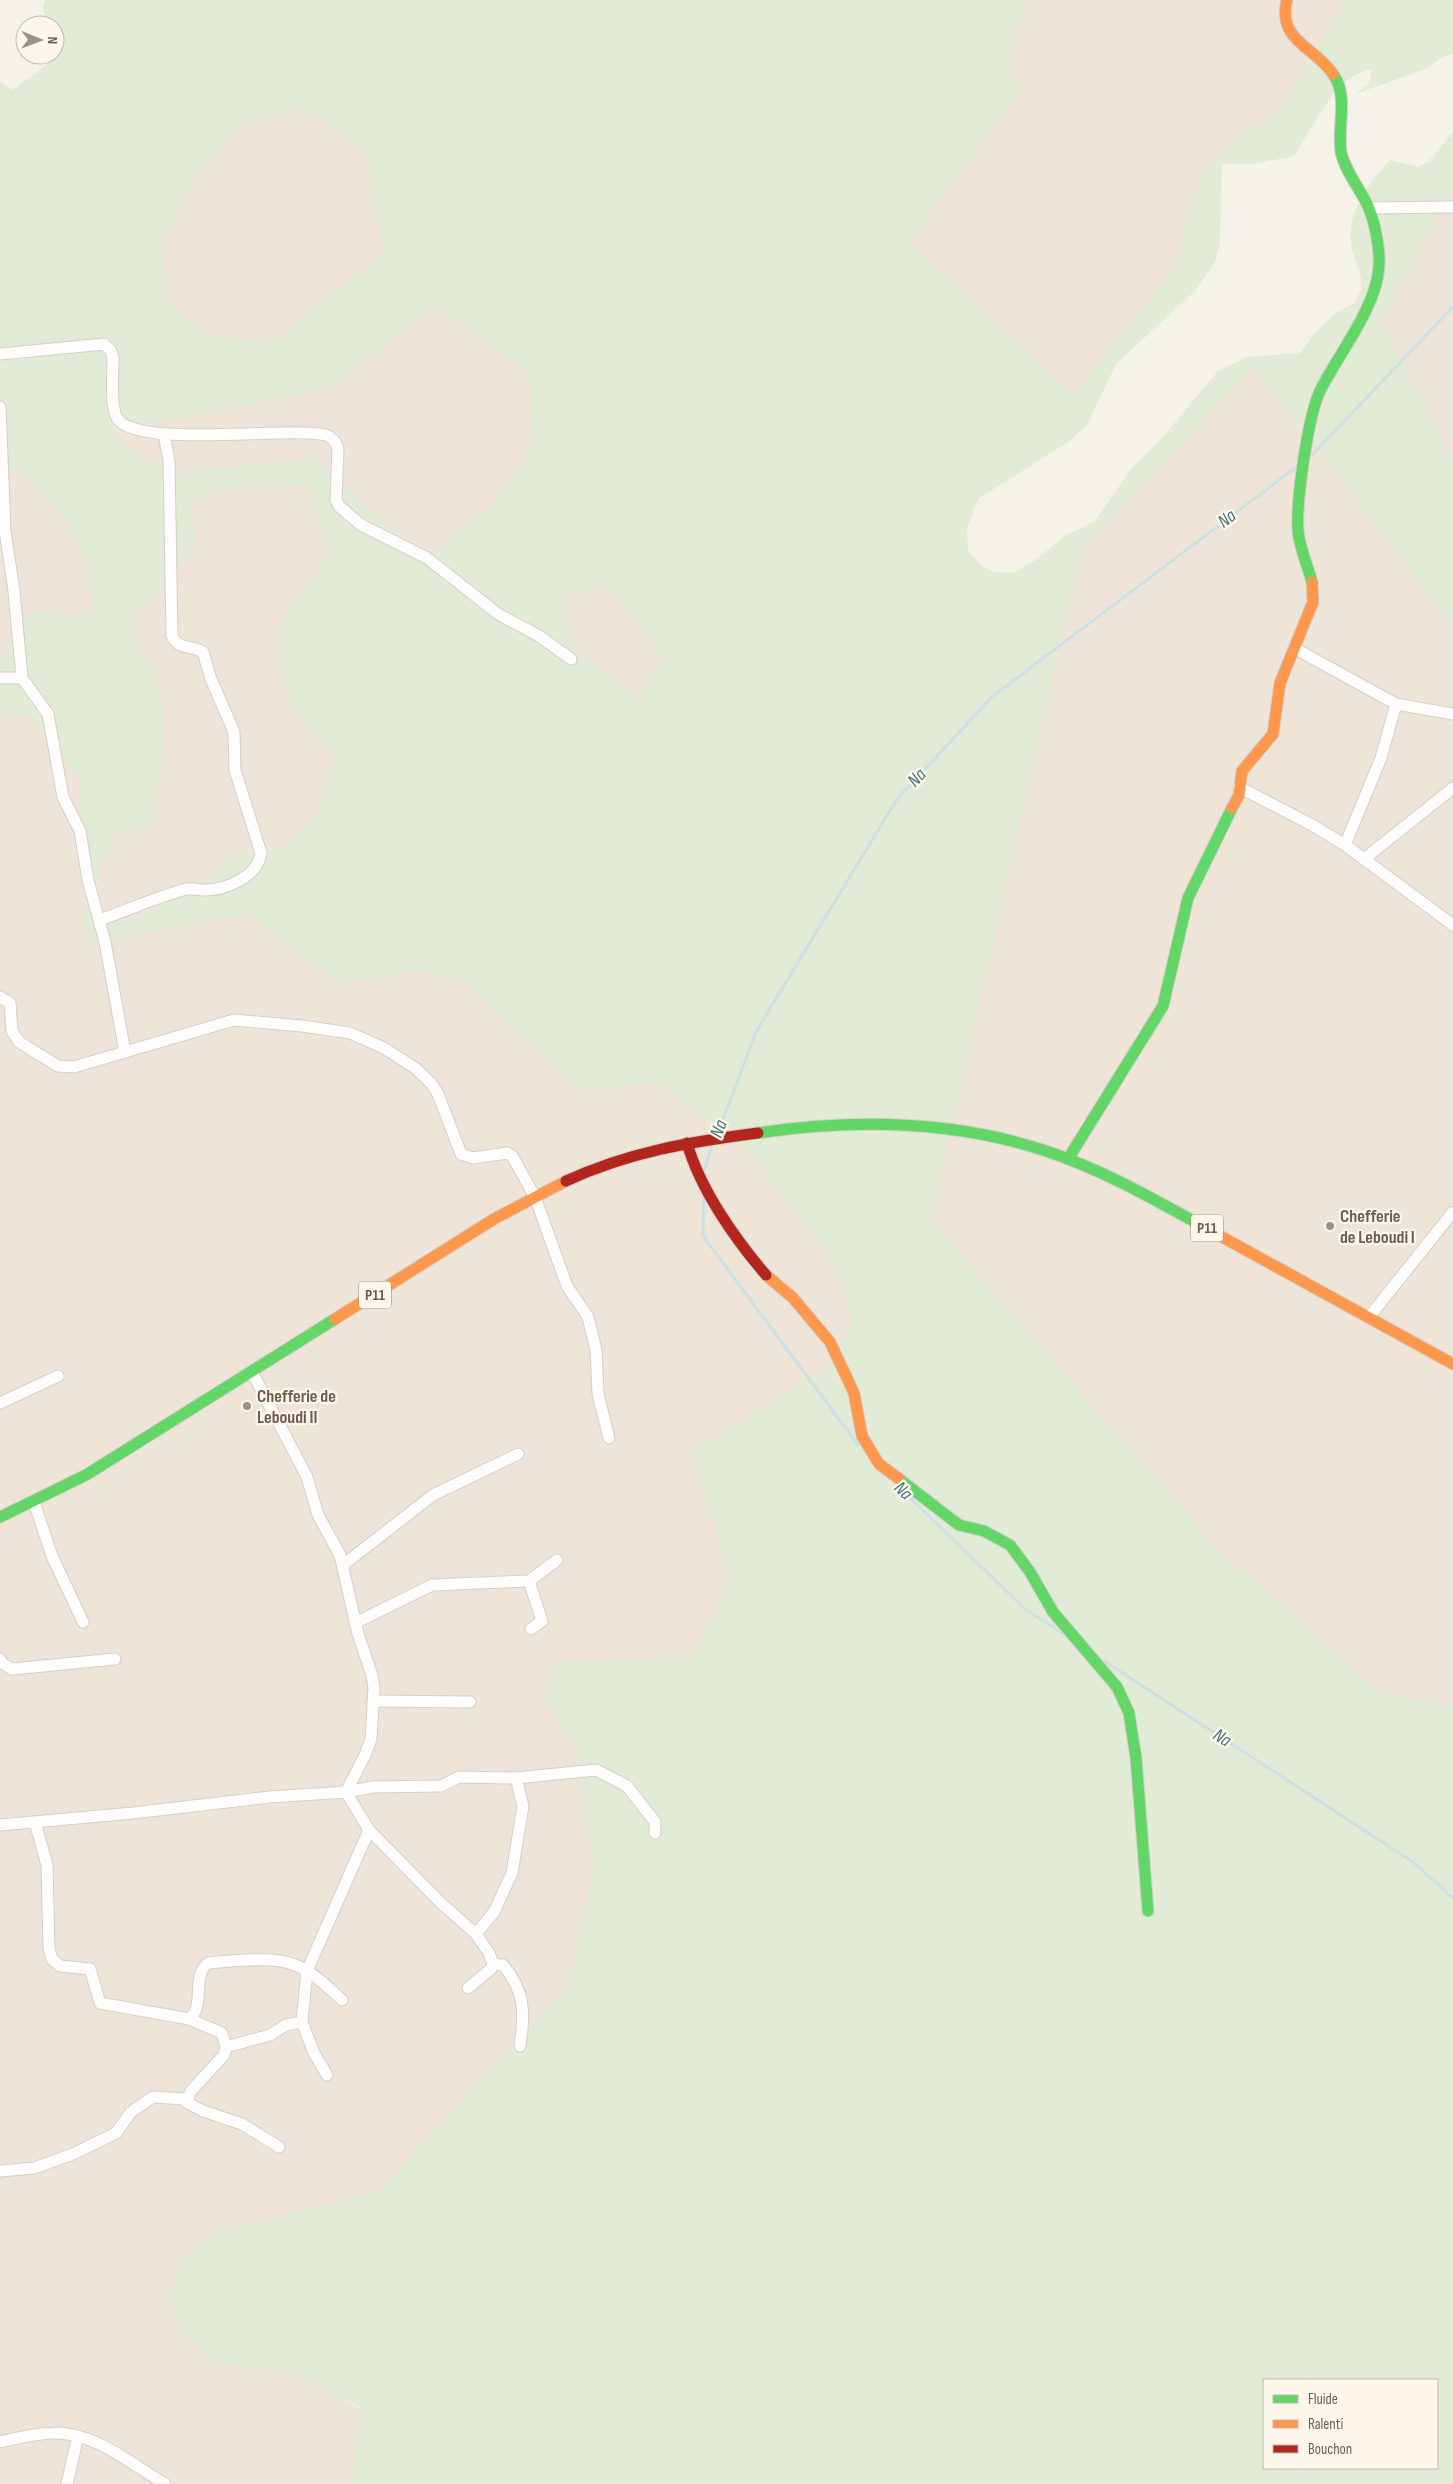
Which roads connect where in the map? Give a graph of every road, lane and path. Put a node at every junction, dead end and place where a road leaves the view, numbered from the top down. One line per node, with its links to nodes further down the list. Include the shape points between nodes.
1 (1287, 0): 3 (street, via 1283,15 1290,33 1335,76 1343,159)
2 (1453, 207): 3 (street)
3 (1369, 208): 7 (street, via 1377,243 1379,266 1376,283 1365,310 1320,390 1309,432 1298,532 1313,585 1313,602)
4 (0, 354): 6 (street, via 104,344 113,358 117,418 134,431)
5 (0, 407): 10 (street, via 5,531)
6 (164, 434): 8 (street, via 327,435 338,448 338,506 361,525 427,558 498,614 539,636); 17 (street, via 169,461 172,636 179,646 203,652 234,732 235,770 261,853 260,862 250,875 242,879 212,889 187,889)
7 (1294, 648): 11 (street); 13 (street, via 1280,683 1273,734 1242,771)
8 (571, 659)
9 (0, 678): 10 (street)
10 (22, 678): 17 (street, via 48,714 63,796 80,831 88,880)
11 (1396, 704): 12 (street); 15 (street, via 1381,758)
12 (1453, 714)
13 (1239, 787): 15 (street); 22 (street, via 1188,898 1163,1006)
14 (1453, 788): 16 (street)
15 (1345, 845): 16 (street)
16 (1364, 859): 18 (street)
17 (100, 920): 20 (street)
18 (1453, 925)
19 (0, 997): 20 (street, via 10,1003 12,1031 19,1042 58,1066 74,1067)
20 (125, 1052): 23 (street, via 234,1020 302,1026 367,1038 415,1068 431,1083 461,1154 473,1158 507,1153 512,1156)
21 (687, 1143): 22 (street, P11, via 790,1128 914,1123 1010,1141); 23 (street, P11, via 610,1162); 50 (street, via 693,1164 708,1192 750,1256 771,1281 793,1298 830,1342 854,1392 862,1436 872,1456 959,1525 984,1531 1010,1546 1030,1572 1053,1612 1117,1687 1129,1713 1135,1749)
22 (1068, 1159): 25 (street, P11, via 1140,1192)
23 (535, 1196): 27 (street, P11); 30 (street, via 567,1286 588,1317 596,1350 598,1394)
24 (1453, 1212): 25 (street)
25 (1369, 1316): 26 (street, P11)
26 (1453, 1364)
27 (252, 1372): 32 (street, P11, via 86,1475); 35 (street, via 308,1477 318,1515)
28 (58, 1376): 29 (street)
29 (0, 1403)
30 (609, 1438)
31 (518, 1454): 35 (street, via 433,1495)
32 (34, 1502): 33 (street, P11); 37 (street, via 52,1556)
33 (0, 1517)
34 (557, 1560): 36 (street)
35 (343, 1564): 38 (street)
36 (529, 1581): 38 (street, via 432,1585); 39 (street, via 542,1621)
37 (83, 1622)
38 (355, 1623): 42 (street, via 372,1675)
39 (531, 1629)
40 (0, 1659): 41 (street, via 12,1669)
41 (115, 1659)
42 (373, 1701): 43 (street); 45 (street, via 368,1747)
43 (470, 1702)
44 (516, 1778): 45 (street, via 458,1777 441,1786 373,1786); 49 (street, via 596,1770 627,1786 655,1822); 51 (street, via 524,1806 512,1873 494,1912)
45 (346, 1792): 46 (street); 48 (street)
46 (34, 1822): 47 (street); 56 (street, via 47,1865 52,1959 60,1966 90,1969 100,2004)
47 (0, 1825)
48 (369, 1830): 51 (street); 53 (street)
49 (655, 1833)
50 (1148, 1911)
51 (476, 1934): 52 (street)
52 (493, 1964): 54 (street); 58 (street, via 503,1965 516,1980 525,2017)
53 (307, 1971): 55 (street); 56 (street, via 282,1961 208,1963 200,1971 197,2002 193,2016); 57 (street)
54 (468, 1988)
55 (342, 2000)
56 (188, 2019): 59 (street, via 222,2033)
57 (302, 2022): 59 (street); 60 (street)
58 (520, 2046)
59 (226, 2047): 61 (street, via 224,2055)
60 (327, 2075)
61 (186, 2099): 62 (street, via 187,2103 242,2124); 63 (street, via 153,2097 131,2112 116,2132 74,2154 34,2168)
62 (279, 2147)
63 (0, 2171)
64 (78, 2436): 65 (street, via 54,2433); 66 (street); 67 (street, via 105,2447)
65 (0, 2442)
66 (67, 2484)
67 (165, 2484)

